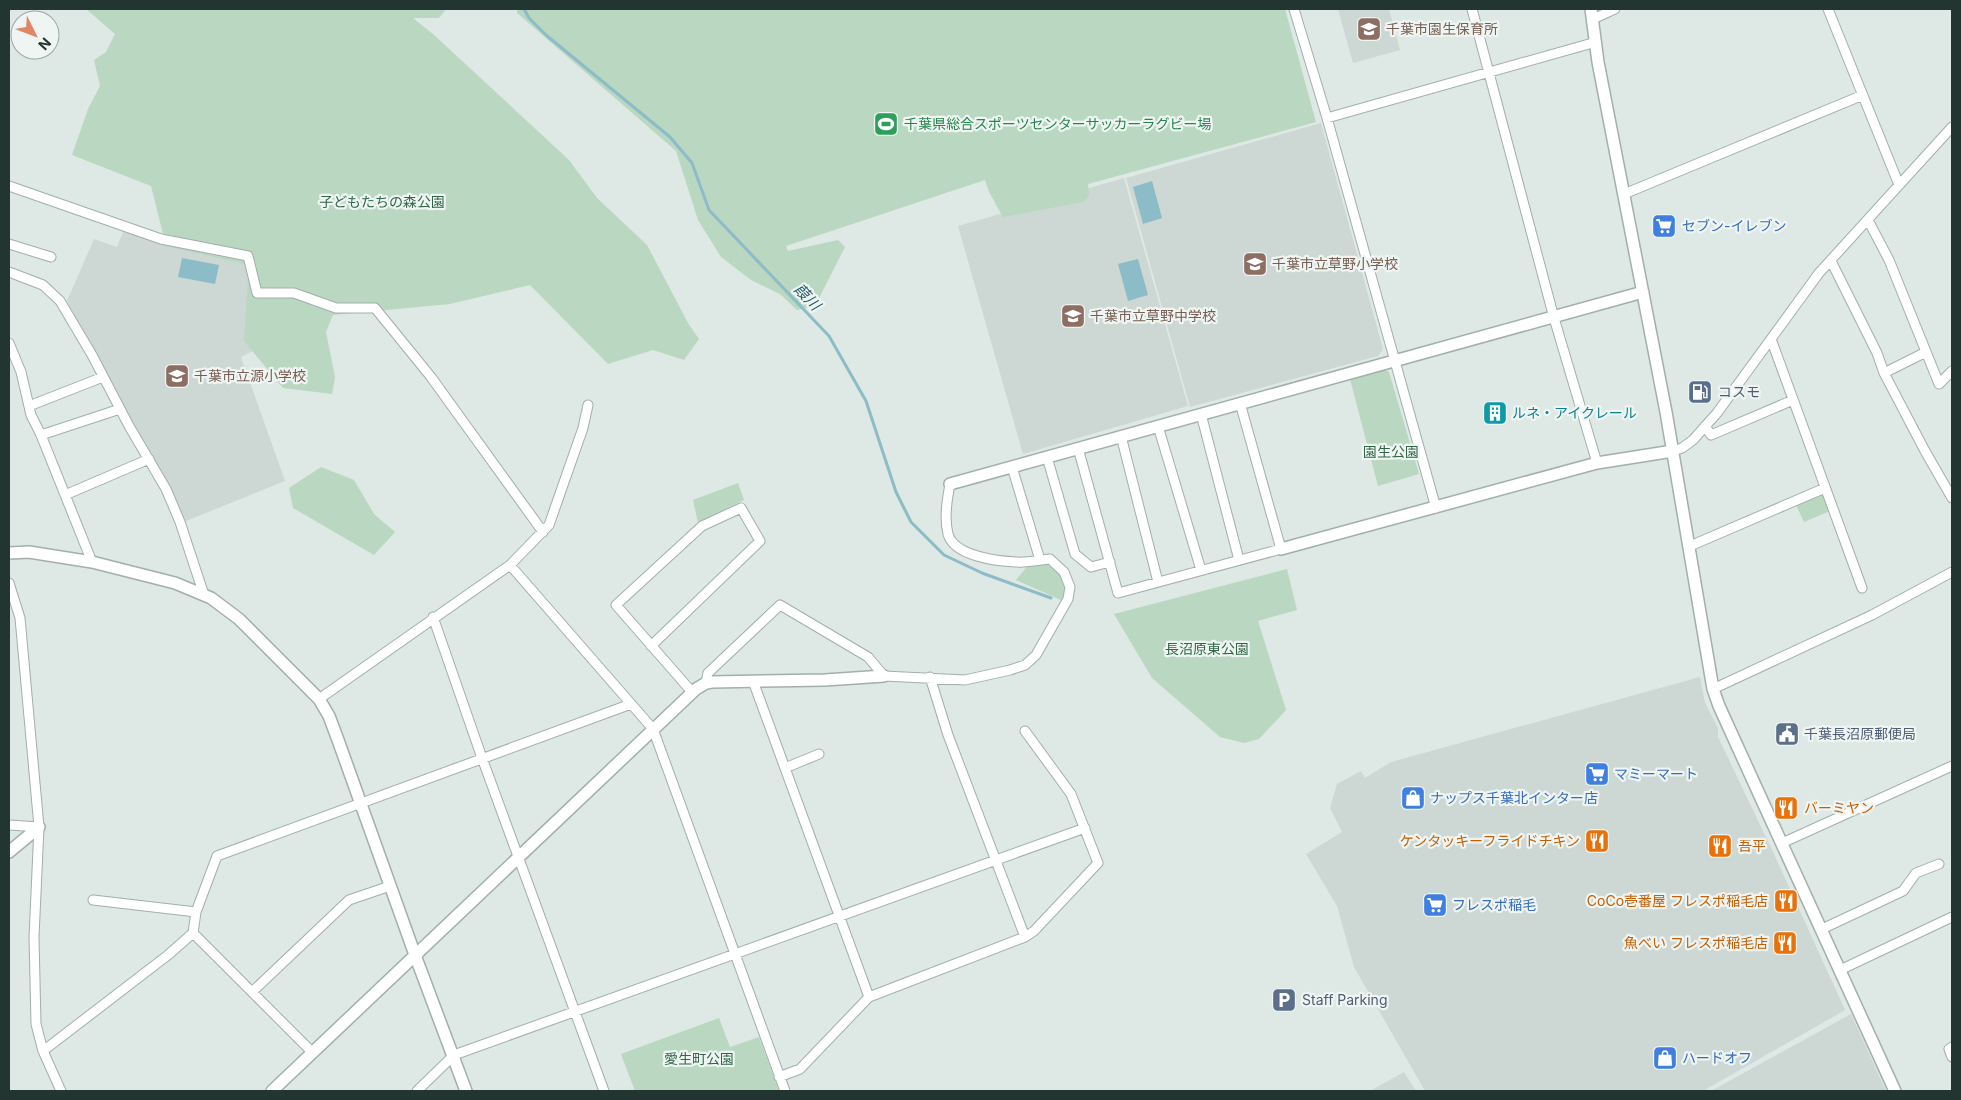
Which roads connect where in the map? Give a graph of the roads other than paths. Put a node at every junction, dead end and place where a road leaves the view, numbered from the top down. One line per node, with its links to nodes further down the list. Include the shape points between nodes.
1 (1294, 9): 9 (street)
2 (1472, 9): 7 (street)
3 (1615, 9): 5 (street)
4 (1828, 9): 8 (street)
5 (1592, 14): 6 (street)
6 (1596, 42): 7 (street); 13 (street)
7 (1490, 74): 9 (street); 20 (street)
8 (1863, 95): 11 (street); 13 (street)
9 (1327, 118): 24 (street)
10 (1952, 126): 11 (street)
11 (1899, 185): 14 (street)
12 (9, 186): 49 (street, via 161,239 248,256 257,293 294,293 336,308 375,308 437,385)
13 (1624, 194): 19 (street)
14 (1868, 220): 17 (street); 23 (street, via 1889,260)
15 (9, 244): 16 (street)
16 (51, 257)
17 (1831, 261): 21 (street); 26 (street)
18 (9, 272): 27 (street, via 43,285 60,301)
19 (1642, 292): 20 (street); 39 (street)
20 (1554, 318): 24 (street); 42 (street)
21 (1771, 338): 28 (street); 35 (street)
22 (9, 343): 31 (street, via 21,372)
23 (1926, 352): 25 (street, via 1939,384); 26 (street)
24 (1394, 361): 29 (street); 48 (street)
25 (1952, 372)
26 (1884, 373): 47 (street)
27 (103, 377): 31 (street); 32 (street)
28 (1793, 400): 35 (street, via 1711,435); 45 (street)
29 (1240, 403): 33 (street); 51 (street)
30 (588, 405): 49 (street, via 549,525)
31 (29, 406): 36 (street)
32 (120, 409): 36 (street); 41 (street)
33 (1201, 414): 34 (street); 54 (street)
34 (1158, 426): 37 (street); 58 (street)
35 (1705, 426): 39 (street, via 1693,440)
36 (41, 435): 46 (street)
37 (1121, 436): 38 (street); 60 (street)
38 (1078, 448): 40 (street); 56 (street)
39 (1673, 451): 42 (street); 50 (street)
40 (1048, 457): 43 (street); 56 (street, via 1075,554 1090,567)
41 (149, 459): 46 (street); 63 (street, via 180,522)
42 (1597, 463): 48 (street)
43 (1012, 467): 44 (street); 53 (street)
44 (950, 484): 53 (street, via 946,523 953,544 982,557 1016,562)
45 (1825, 488): 50 (street); 62 (street)
46 (65, 495): 55 (street)
47 (1952, 498)
48 (1436, 508): 51 (street)
49 (543, 532): 57 (street)
50 (1690, 546): 70 (street)
51 (1281, 549): 54 (street)
52 (9, 553): 55 (street, via 29,552)
53 (1040, 560): 67 (street, via 1050,559 1064,572 1070,587 1064,609 1036,655 1024,665 1010,670 964,680)
54 (1239, 560): 58 (street)
55 (92, 562): 63 (street, via 175,583)
56 (1110, 562): 60 (street, via 1118,593)
57 (510, 565): 64 (street); 73 (street)
58 (1201, 570): 60 (street)
59 (1952, 572): 70 (street, via 1872,616)
60 (1158, 582)
61 (9, 583): 82 (street, via 20,618)
62 (1862, 588)
63 (204, 595): 72 (street, via 239,619)
64 (433, 617): 72 (street); 77 (street)
65 (651, 646): 65 (street, via 760,541 741,508 702,526 616,605); 71 (street)
66 (884, 676): 67 (street); 68 (street); 69 (street, via 868,657 780,605 708,673)
67 (930, 677): 87 (street, via 948,735)
68 (753, 681): 69 (street); 79 (street)
69 (706, 683): 71 (street)
70 (1713, 688): 84 (street)
71 (692, 692): 74 (street)
72 (319, 698): 80 (street, via 329,716)
73 (631, 704): 74 (street); 77 (street)
74 (653, 728): 86 (street); 97 (street)
75 (1025, 731): 83 (street, via 1071,794)
76 (819, 754): 79 (street)
77 (482, 758): 80 (street); 86 (street)
78 (1952, 766): 84 (street)
79 (785, 768): 92 (street)
80 (360, 803): 89 (street); 91 (street, via 217,856)
81 (9, 825): 82 (street)
82 (39, 827): 85 (street); 104 (street, via 34,937 36,1024)
83 (1085, 828): 87 (street); 96 (street, via 1098,863)
84 (1782, 843): 94 (street)
85 (9, 852)
86 (518, 856): 98 (street); 102 (street)
87 (997, 859): 92 (street); 96 (street)
88 (1939, 864): 94 (street, via 1916,874 1903,890)
89 (390, 886): 98 (street); 100 (street, via 349,900)
90 (93, 900): 91 (street)
91 (196, 912): 95 (street)
92 (838, 916): 97 (street); 101 (street)
93 (1952, 917): 99 (street)
94 (1822, 929): 99 (street)
95 (193, 933): 100 (street); 104 (street)
96 (1025, 937): 101 (street)
97 (735, 953): 102 (street); 108 (street)
98 (414, 955): 105 (street); 106 (street)
99 (1840, 970): 115 (street)
100 (252, 992): 105 (street)
101 (869, 997): 108 (street, via 800,1069)
102 (576, 1011): 106 (street); 113 (street)
103 (1952, 1047): 107 (street, via 1949,1049)
104 (44, 1050): 109 (street)
105 (313, 1053): 110 (street)
106 (454, 1055): 111 (street); 112 (street)
107 (1952, 1057)
108 (779, 1077): 114 (street)
109 (61, 1091)
110 (272, 1091)
111 (417, 1091)
112 (466, 1091)
113 (604, 1091)
114 (785, 1091)
115 (1895, 1091)

